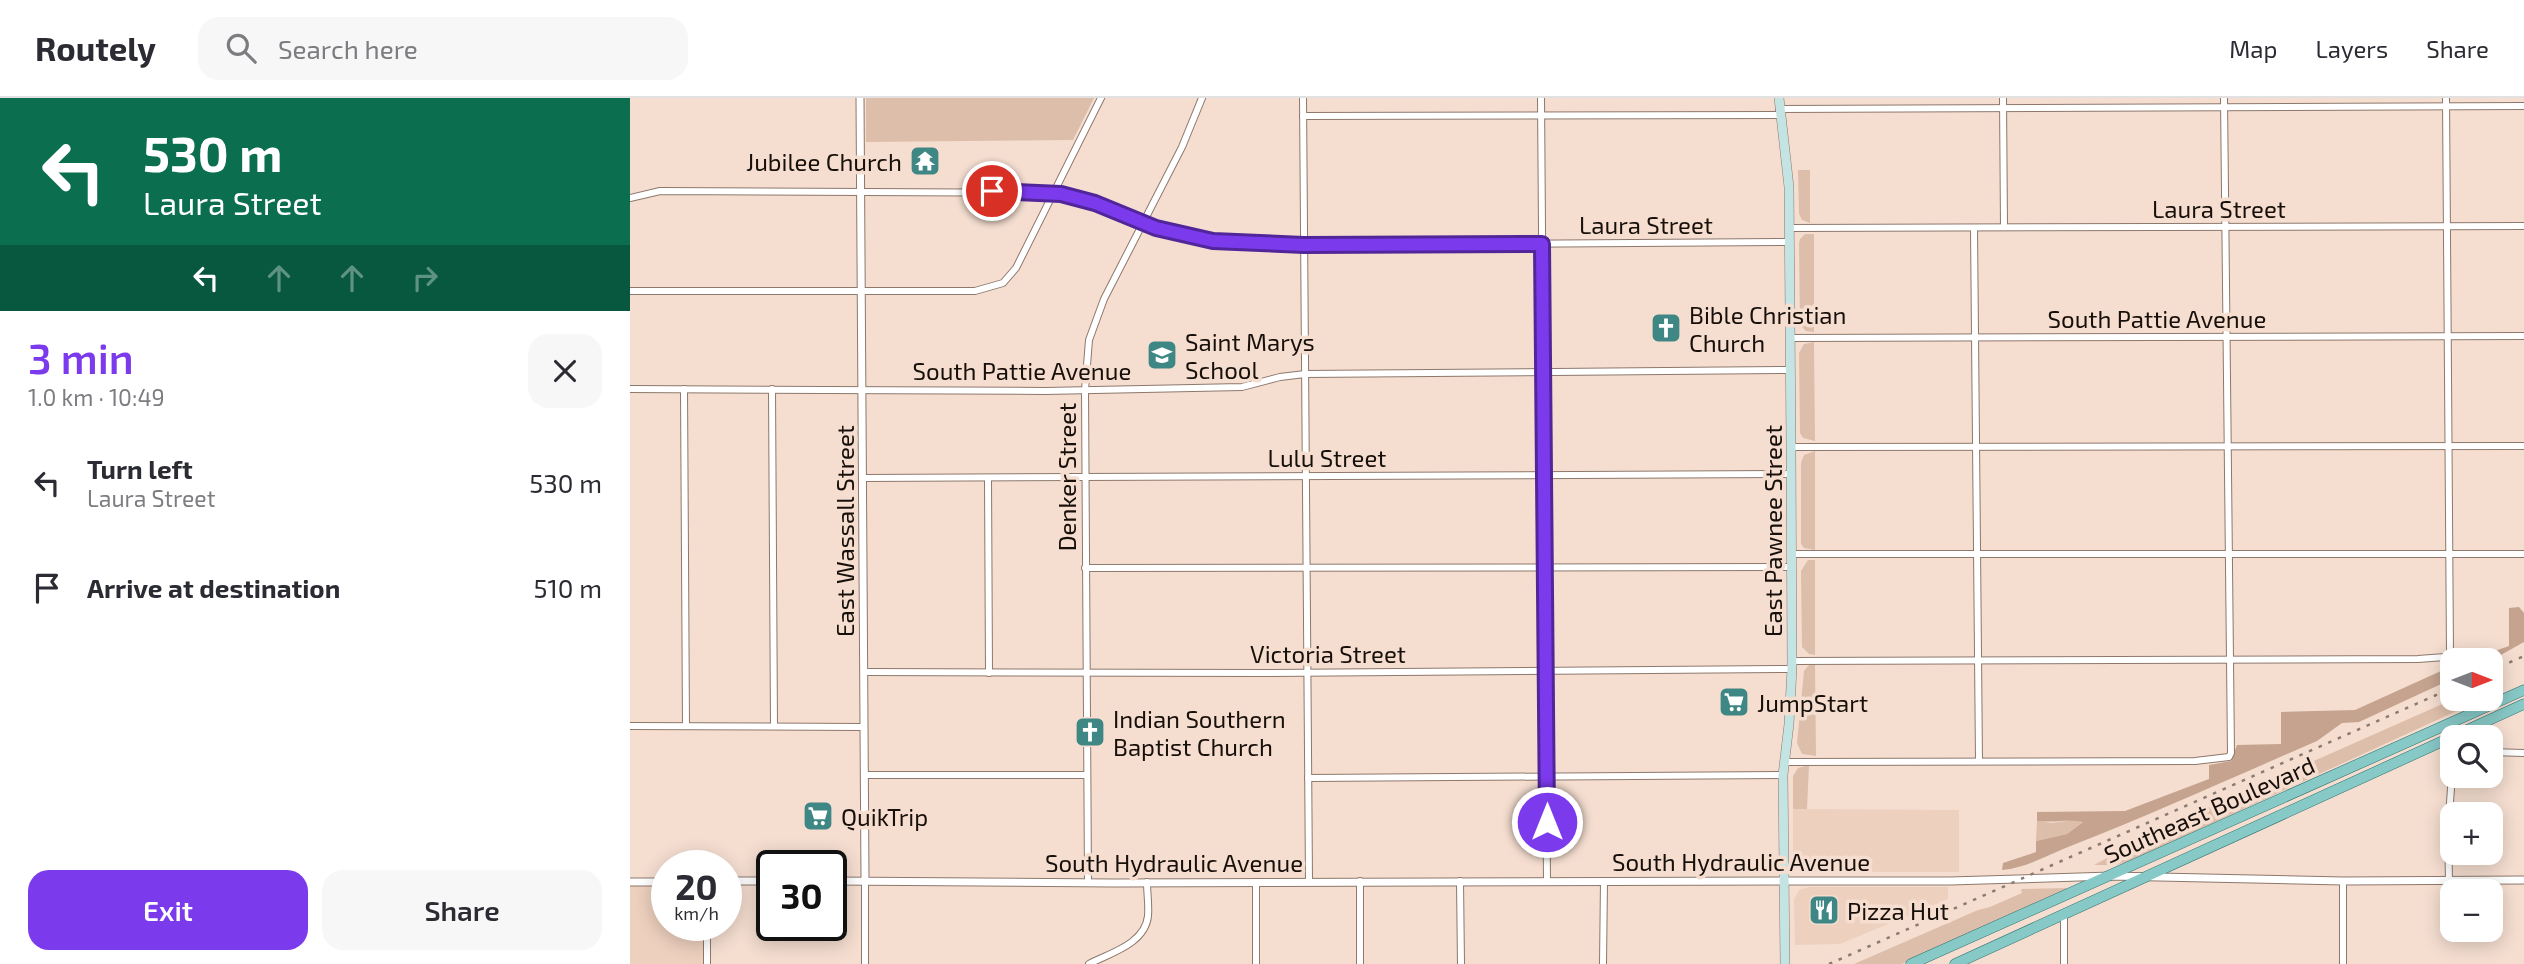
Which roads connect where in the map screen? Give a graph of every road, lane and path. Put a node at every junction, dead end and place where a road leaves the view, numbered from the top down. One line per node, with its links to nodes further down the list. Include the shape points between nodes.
1 (860, 98): 17 (street, East Wassall Street)
2 (1101, 98): 18 (street)
3 (1202, 98): 20 (street, Denker Street)
4 (1303, 98): 15 (street)
5 (1541, 98): 16 (street)
6 (1779, 98): 14 (main road, East Pawnee Street)
7 (2003, 98): 13 (street)
8 (2224, 98): 12 (street)
9 (2446, 98): 10 (street)
10 (2446, 106): 11 (street); 12 (street); 21 (street)
11 (2524, 106)
12 (2224, 107): 13 (street); 26 (street)
13 (2003, 108): 14 (street); 23 (street)
14 (1780, 112): 16 (street); 24 (main road, East Pawnee Street, via 1787,156)
15 (1303, 116): 16 (street); 29 (street)
16 (1541, 116): 28 (street)
17 (860, 192): 18 (street, Laura Street); 19 (street, Laura Street, via 660,191); 31 (street, East Wassall Street)
18 (1054, 193): 20 (street, Laura Street); 31 (street, via 1016,268 1003,283 975,291)
19 (630, 198)
20 (1144, 223): 29 (street, Laura Street, via 1213,241); 44 (street, Denker Street, via 1088,340)
21 (2447, 226): 22 (street, Laura Street); 26 (street, Laura Street); 34 (street)
22 (2524, 226)
23 (2004, 227): 25 (street, Laura Street); 26 (street, Laura Street)
24 (1789, 228): 25 (street, Laura Street); 27 (main road, East Pawnee Street)
25 (1975, 228): 36 (street)
26 (2226, 228): 33 (street)
27 (1789, 242): 28 (street, Laura Street); 35 (main road, East Pawnee Street)
28 (1542, 244): 29 (street, Laura Street); 37 (street)
29 (1304, 245): 39 (street)
30 (630, 291): 31 (street)
31 (861, 291): 43 (street, East Wassall Street)
32 (2524, 336): 34 (street, South Pattie Avenue)
33 (2227, 337): 34 (street, South Pattie Avenue); 36 (street, South Pattie Avenue); 45 (street)
34 (2448, 337): 46 (street)
35 (1790, 338): 36 (street, South Pattie Avenue); 38 (main road, East Pawnee Street)
36 (1976, 338): 49 (street)
37 (1544, 370): 38 (street, South Pattie Avenue); 39 (street, South Pattie Avenue); 51 (street)
38 (1790, 370): 48 (main road, East Pawnee Street)
39 (1305, 374): 44 (street, South Pattie Avenue, via 1242,387); 53 (street)
40 (630, 389): 41 (street, South Pattie Avenue)
41 (684, 389): 42 (street, South Pattie Avenue); 76 (street)
42 (772, 389): 43 (street, South Pattie Avenue); 77 (street)
43 (862, 389): 44 (street, South Pattie Avenue); 54 (street, East Wassall Street)
44 (1085, 390): 52 (street, Denker Street)
45 (2228, 446): 46 (street); 49 (street); 57 (street)
46 (2449, 446): 47 (street); 60 (street)
47 (2524, 446)
48 (1791, 447): 49 (street); 50 (main road, East Pawnee Street)
49 (1977, 447): 59 (street)
50 (1791, 474): 51 (street, Lulu Street); 56 (main road, East Pawnee Street)
51 (1545, 476): 53 (street, Lulu Street); 61 (street)
52 (1085, 477): 53 (street, Lulu Street); 55 (street, Lulu Street); 64 (street, Denker Street)
53 (1306, 477): 62 (street)
54 (863, 478): 55 (street, Lulu Street); 69 (street, East Wassall Street)
55 (988, 478): 70 (street)
56 (1791, 554): 59 (street); 63 (main road, East Pawnee Street)
57 (2229, 554): 59 (street); 60 (street); 66 (street)
58 (2524, 554): 60 (street)
59 (1977, 555): 65 (street)
60 (2450, 555): 66 (street, Victoria Street, via 2450,653 2445,657)
61 (1546, 566): 62 (street); 63 (street); 68 (street)
62 (1307, 567): 64 (street); 72 (street)
63 (1791, 567): 67 (main road, East Pawnee Street)
64 (1085, 568): 71 (street, Denker Street)
65 (1978, 659): 66 (street, Victoria Street); 67 (street, Victoria Street); 81 (street)
66 (2230, 660): 81 (street, via 2229,757)
67 (1792, 665): 68 (street, Victoria Street); 82 (main road, East Pawnee Street)
68 (1546, 671): 72 (street, Victoria Street); 86 (street)
69 (864, 672): 70 (street, Victoria Street); 78 (street, East Wassall Street)
70 (989, 673): 71 (street, Victoria Street)
71 (1086, 673): 72 (street, Victoria Street); 84 (street, Denker Street)
72 (1307, 673): 87 (street)
73 (2524, 690): 89 (main road, Southeast Boulevard)
74 (2524, 704): 90 (main road, Southeast Boulevard)
75 (630, 726): 76 (street)
76 (685, 726): 77 (street)
77 (774, 726): 78 (street)
78 (864, 727): 83 (street, East Wassall Street)
79 (2503, 752): 80 (street)
80 (2524, 753)
81 (1979, 761): 82 (street)
82 (1784, 762): 85 (main road, East Pawnee Street)
83 (864, 775): 84 (street); 92 (street, East Wassall Street)
84 (1086, 775): 106 (street, Denker Street)
85 (1783, 775): 86 (street); 102 (main road, East Pawnee Street)
86 (1547, 776): 87 (street); 100 (street)
87 (1308, 778): 97 (street)
88 (2451, 788): 91 (street)
89 (2111, 876): 90 (street, South Hydraulic Avenue); 102 (street, South Hydraulic Avenue); 111 (main road, Southeast Boulevard)
90 (2147, 877): 103 (street, South Hydraulic Avenue); 109 (main road, Southeast Boulevard)
91 (2449, 879)
92 (865, 880): 96 (street, South Hydraulic Avenue); 106 (street, South Hydraulic Avenue); 113 (street, East Wassall Street)
93 (2503, 880): 94 (street, South Hydraulic Avenue)
94 (2524, 880)
95 (651, 881): 105 (street)
96 (847, 881)
97 (1309, 881): 98 (street, South Hydraulic Avenue); 108 (street, South Hydraulic Avenue)
98 (1360, 881): 99 (street, South Hydraulic Avenue); 116 (street)
99 (1460, 881): 100 (street, South Hydraulic Avenue); 117 (street)
100 (1547, 881): 101 (street, South Hydraulic Avenue)
101 (1604, 881): 102 (street, South Hydraulic Avenue); 118 (street)
102 (1783, 881): 119 (main road, East Pawnee Street)
103 (2343, 881): 104 (street, South Hydraulic Avenue); 123 (street)
104 (2440, 881)
105 (630, 882)
106 (1088, 882): 107 (street, South Hydraulic Avenue)
107 (1147, 882): 108 (street, South Hydraulic Avenue); 114 (street, via 1148,917 1143,931 1137,939)
108 (1256, 882): 115 (street)
109 (2064, 915): 121 (main road, Southeast Boulevard); 122 (street)
110 (707, 941): 112 (street)
111 (1930, 960): 120 (main road, Southeast Boulevard)
112 (707, 964)
113 (865, 964)
114 (1089, 964)
115 (1256, 964)
116 (1360, 964)
117 (1461, 964)
118 (1603, 964)
119 (1785, 964)
120 (1911, 964)
121 (1955, 964)
122 (2064, 964)
123 (2343, 964)

